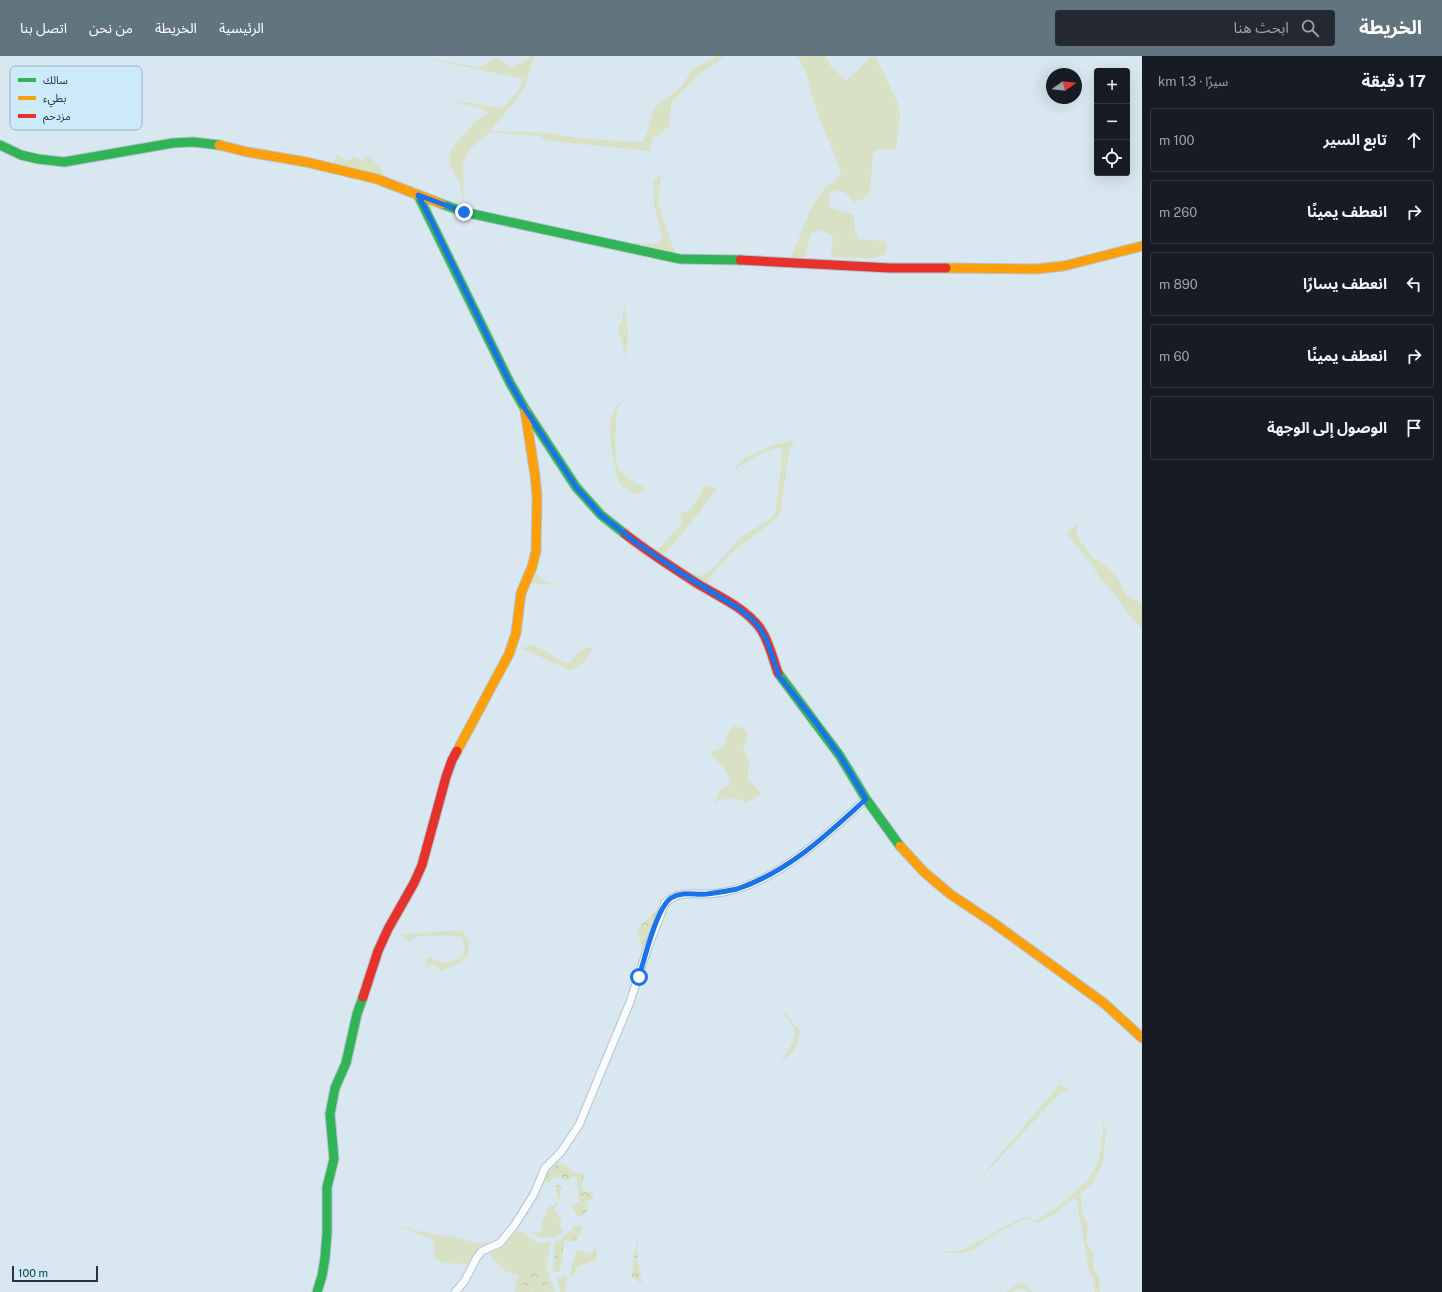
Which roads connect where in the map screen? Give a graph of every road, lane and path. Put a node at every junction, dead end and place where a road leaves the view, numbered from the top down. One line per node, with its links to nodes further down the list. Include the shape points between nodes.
1 (0, 145): 2 (street, via 21,155 64,162 173,143 193,142 306,162 377,180)
2 (418, 195): 3 (street, via 464,212 680,259 890,268 1036,269 1064,266); 4 (street)
3 (1142, 246)
4 (525, 409): 5 (street, via 576,487 601,515 634,541 753,620 767,641 779,676 840,756); 7 (street, via 537,497 536,551 521,593 516,633 509,654 452,760 422,865 378,951 357,1014 346,1063 335,1088 330,1114 334,1159 327,1187 327,1233 322,1276)
5 (866, 799): 6 (street, via 894,839 924,872 950,894 996,924 1105,1004); 8 (street, via 808,850 758,880 736,889 706,894 681,894 665,904 630,1002 579,1125 545,1168 534,1194 514,1226 500,1243 482,1251 464,1282)
6 (1142, 1038)
7 (317, 1292)
8 (455, 1292)

